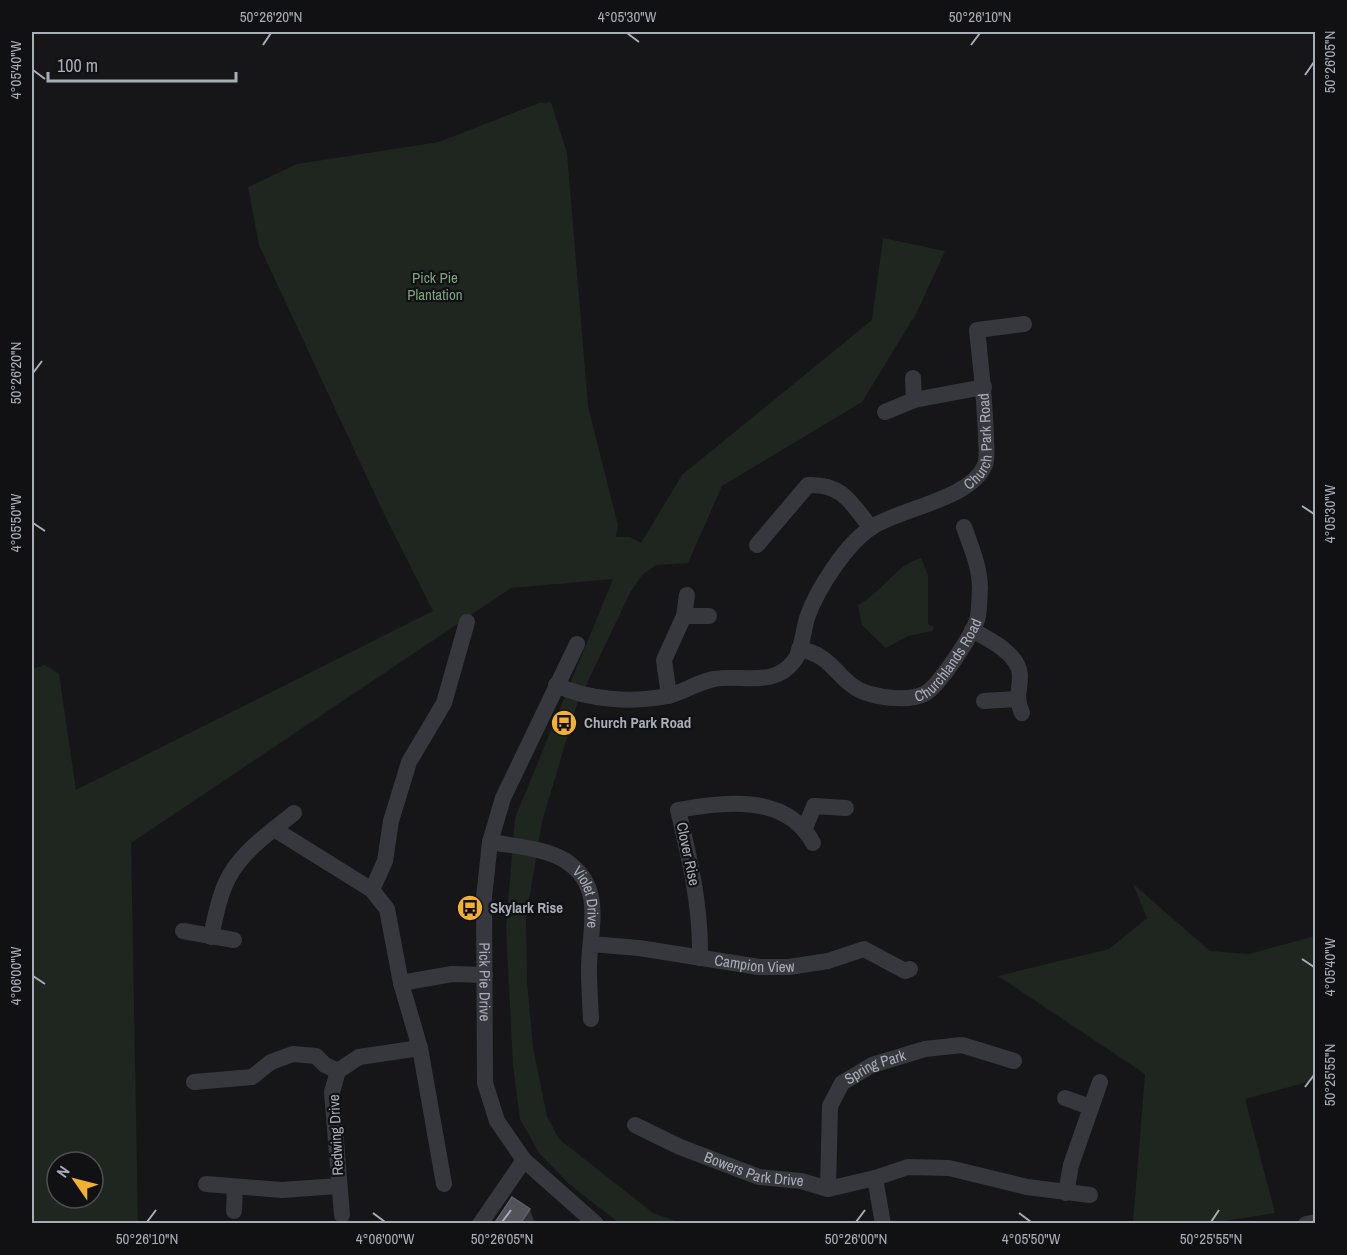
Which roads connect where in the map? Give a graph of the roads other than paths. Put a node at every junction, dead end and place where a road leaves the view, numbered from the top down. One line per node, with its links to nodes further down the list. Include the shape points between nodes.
1 (1024, 324): 3 (street, Church Park Road, via 976,330)
2 (913, 378): 4 (street)
3 (984, 387): 4 (street); 7 (street, Church Park Road, via 986,463 980,474 966,488)
4 (914, 400): 5 (street)
5 (885, 412)
6 (964, 527): 13 (street, Churchlands Road, via 980,586 978,619)
7 (871, 528): 8 (street, via 849,499 835,489 824,484 808,485); 15 (street, Church Park Road, via 842,555 813,601)
8 (757, 545)
9 (687, 595): 10 (street)
10 (684, 616): 11 (street); 17 (street, via 664,660)
11 (709, 616)
12 (467, 622): 25 (street, via 444,703 409,762 391,821 385,861)
13 (972, 630): 15 (street, Churchlands Road, via 943,675 925,694 907,698 854,688 827,660 815,652); 18 (street, via 1014,659 1020,673 1020,706)
14 (577, 644): 16 (street, Pick Pie Drive)
15 (799, 649): 17 (street, Church Park Road, via 795,660 778,676 748,685 717,678)
16 (556, 685): 17 (street, Church Park Road, via 594,696); 23 (street, Pick Pie Drive, via 503,798)
17 (669, 696)
18 (984, 701)
19 (846, 808): 21 (street, via 814,806)
20 (294, 813): 22 (street)
21 (805, 828): 24 (street); 30 (street, Clover Rise, via 772,809 746,803 717,802 678,810 693,868)
22 (274, 829): 25 (street); 27 (street, via 235,865 221,890)
23 (490, 842): 29 (street, Violet Drive, via 565,860 581,874 593,896); 32 (street, Pick Pie Drive, via 484,897)
24 (813, 843)
25 (372, 890): 33 (street, via 387,909)
26 (183, 931): 27 (street)
27 (211, 937): 28 (street)
28 (234, 940)
29 (591, 944): 30 (street, Campion View); 34 (street, Violet Drive)
30 (700, 958): 31 (street, Campion View, via 759,967 789,967 864,949 905,971)
31 (910, 969)
32 (485, 975): 33 (street, via 452,974); 43 (street, Pick Pie Drive, via 485,1083 497,1121)
33 (401, 983): 35 (street)
34 (591, 1019)
35 (420, 1048): 37 (street, via 359,1057); 46 (street)
36 (1014, 1061): 49 (street, Spring Park, via 962,1045 925,1049 872,1065 842,1083 830,1106)
37 (338, 1071): 38 (street, via 316,1056 293,1054 271,1062 252,1077); 47 (street, Redwing Drive, via 332,1092)
38 (194, 1082)
39 (1100, 1082): 41 (street)
40 (1065, 1098): 41 (street)
41 (1090, 1107): 50 (street)
42 (635, 1125): 49 (street, Bowers Park Drive, via 759,1177 801,1181)
43 (524, 1160): 55 (street); 56 (street, Pick Pie Drive)
44 (875, 1178): 49 (street, Bowers Park Drive); 50 (street, Bowers Park Drive, via 908,1167 949,1168); 57 (street)
45 (206, 1184): 48 (street)
46 (444, 1184)
47 (339, 1186): 48 (street, via 293,1190); 53 (street, Redwing Drive)
48 (235, 1187): 52 (street)
49 (828, 1189)
50 (1066, 1193): 51 (street, Bowers Park Drive)
51 (1090, 1195)
52 (234, 1211)
53 (342, 1215)
54 (1316, 1222): 58 (street)
55 (480, 1224)
56 (596, 1224)
57 (882, 1224)
58 (1306, 1224)

